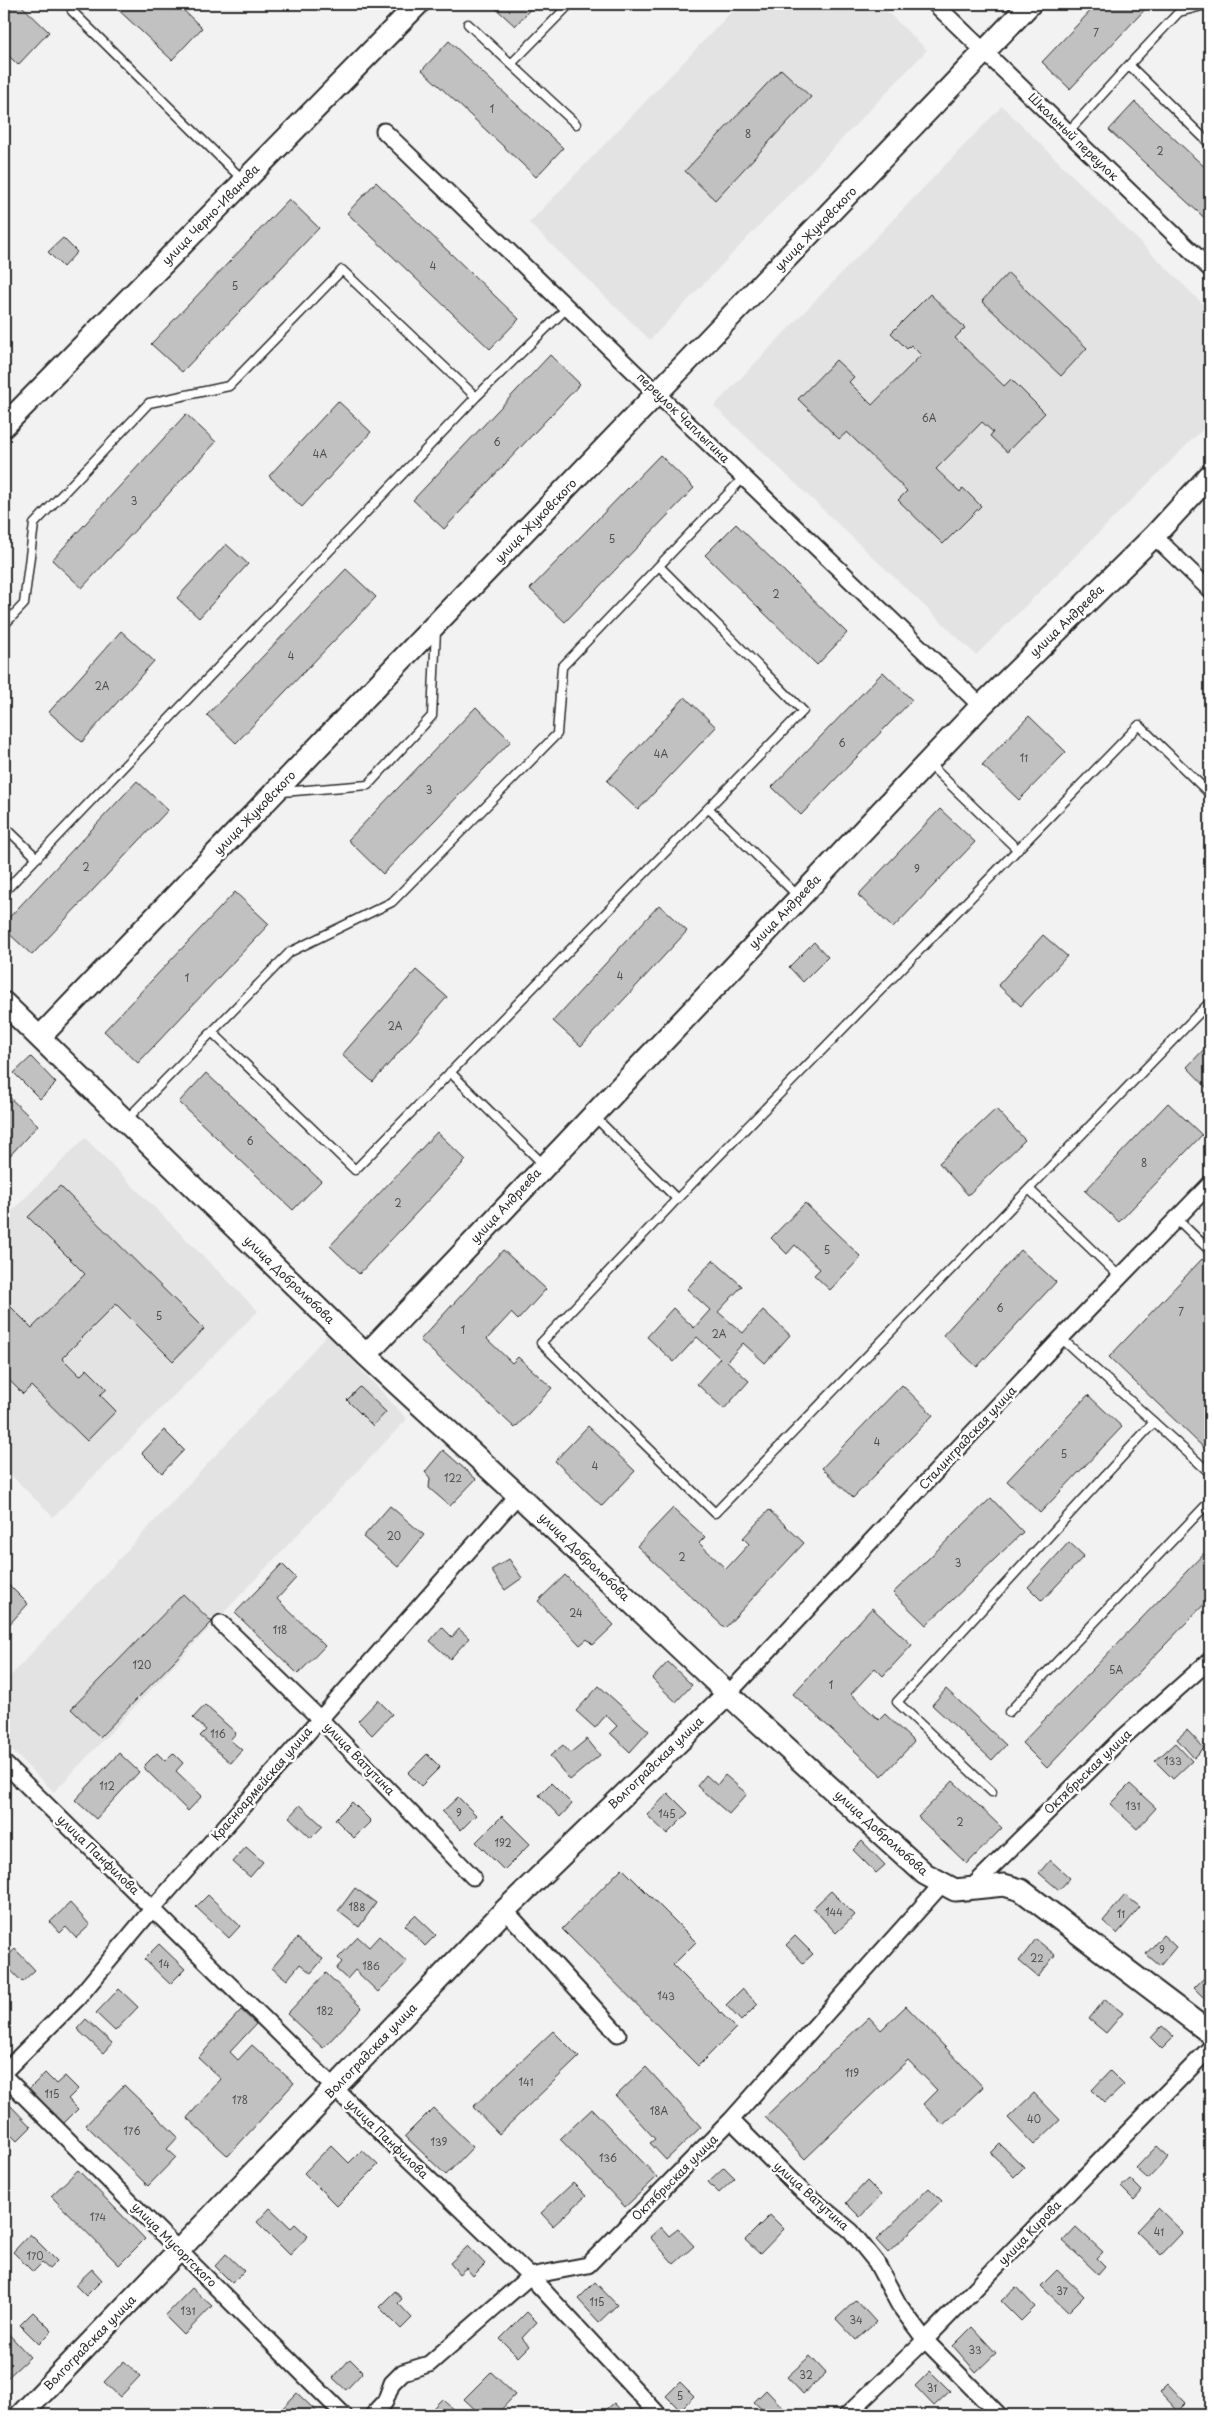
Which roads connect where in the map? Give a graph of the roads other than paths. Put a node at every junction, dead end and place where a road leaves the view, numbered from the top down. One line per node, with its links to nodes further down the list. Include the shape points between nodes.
1 (418, 4): 15 (street, улица Черно-Иванова)
2 (570, 4): 9 (lane)
3 (935, 4): 8 (street, Школьный переулок)
4 (1030, 4): 8 (street, улица Жуковского)
5 (1210, 4): 10 (lane, via 1179,12)
6 (72, 11): 15 (lane)
7 (468, 24): 9 (lane)
8 (985, 52): 13 (street, Школьный переулок); 18 (street, улица Жуковского)
9 (511, 64): 11 (lane)
10 (1129, 65): 13 (lane); 14 (lane)
11 (576, 124)
12 (384, 131): 17 (street, переулок Чаплыгина)
13 (1068, 132): 16 (street, Школьный переулок)
14 (1210, 144)
15 (244, 181): 20 (street, улица Черно-Иванова)
16 (1210, 269)
17 (568, 307): 18 (street, переулок Чаплыгина); 19 (lane)
18 (658, 394): 22 (street, переулок Чаплыгина); 27 (street, улица Жуковского)
19 (476, 397): 26 (lane, via 342,270 229,386 149,403 135,417 34,524 24,604); 35 (lane)
20 (4, 426)
21 (1210, 475): 23 (street, улица Андреева)
22 (744, 477): 24 (lane); 28 (street, переулок Чаплыгина)
23 (1154, 536): 25 (street); 28 (street, улица Андреева)
24 (659, 566): 32 (lane, via 803,711); 40 (lane, via 562,667 557,734 392,902 290,952)
25 (1210, 590)
26 (4, 625)
27 (436, 625): 30 (street, улица Жуковского); 30 (lane, via 432,716 368,785)
28 (981, 706): 29 (street, улица Андреева)
29 (927, 763): 34 (lane); 37 (street, улица Андреева)
30 (275, 792): 41 (street, улица Жуковского)
31 (1210, 794): 34 (lane, via 1139,725)
32 (708, 808): 37 (lane); 42 (lane)
33 (4, 826): 35 (lane)
34 (1018, 850): 48 (lane)
35 (37, 858): 36 (lane)
36 (4, 892)
37 (799, 898): 43 (street, улица Андреева)
38 (1210, 1002): 47 (lane)
39 (4, 1003): 41 (street, улица Добролюбова)
40 (212, 1032): 42 (lane, via 355,1170); 44 (lane)
41 (40, 1037): 44 (street, улица Добролюбова)
42 (450, 1072): 45 (lane)
43 (593, 1115): 45 (street, улица Андреева); 48 (lane)
44 (126, 1120): 53 (street, улица Добролюбова)
45 (544, 1166): 53 (street, улица Андреева)
46 (1210, 1184): 49 (street, Сталинградская улица)
47 (1029, 1189): 48 (lane, via 715,1513 541,1343); 51 (lane)
48 (677, 1199)
49 (1177, 1219): 50 (lane); 51 (street, Сталинградская улица)
50 (1210, 1251)
51 (1120, 1277): 52 (street, Сталинградская улица)
52 (1061, 1338): 54 (lane); 60 (street, Сталинградская улица)
53 (366, 1355): 56 (street, улица Добролюбова)
54 (1154, 1422): 55 (lane); 64 (lane, via 897,1702)
55 (1210, 1473)
56 (518, 1495): 60 (street, улица Добролюбова); 62 (street, Красноармейская улица)
57 (1210, 1501): 61 (lane)
58 (221, 1623): 62 (street, улица Ватутина)
59 (1210, 1660): 67 (street, Октябрьская улица, via 1119,1741)
60 (728, 1694): 66 (street, улица Добролюбова, via 926,1874); 69 (street, Волгоградская улица)
61 (1009, 1712)
62 (320, 1718): 65 (street, улица Ватутина); 68 (street, Красноармейская улица)
63 (4, 1763): 68 (street, улица Панфилова)
64 (992, 1792)
65 (473, 1877)
66 (942, 1884): 67 (street, улица Добролюбова, via 955,1890); 76 (street, Октябрьская улица)
67 (971, 1888): 70 (street, улица Добролюбова, via 1004,1885 1021,1890)
68 (153, 1908): 73 (street, Красноармейская улица, via 78,1998); 75 (street, улица Панфилова)
69 (505, 1910): 71 (street); 75 (street, Волгоградская улица)
70 (1210, 2033)
71 (618, 2034)
72 (1210, 2048): 79 (street, улица Кирова)
73 (4, 2072)
74 (4, 2076): 77 (street, улица Мусоргского)
75 (335, 2089): 77 (street, Волгоградская улица); 78 (street, улица Панфилова)
76 (731, 2120): 78 (street, Октябрьская улица, via 588,2265); 79 (street, улица Ватутина, via 800,2189 851,2231 876,2262 898,2305)
77 (179, 2249): 80 (street, Волгоградская улица); 81 (street, улица Мусоргского)
78 (530, 2276): 82 (street, via 428,2364 403,2372 392,2383 385,2402); 83 (street, улица Панфилова)
79 (925, 2340): 84 (street, улица Кирова); 85 (street, улица Ватутина)
80 (21, 2415)
81 (344, 2415)
82 (373, 2415)
83 (659, 2415)
84 (846, 2415)
85 (999, 2415)

